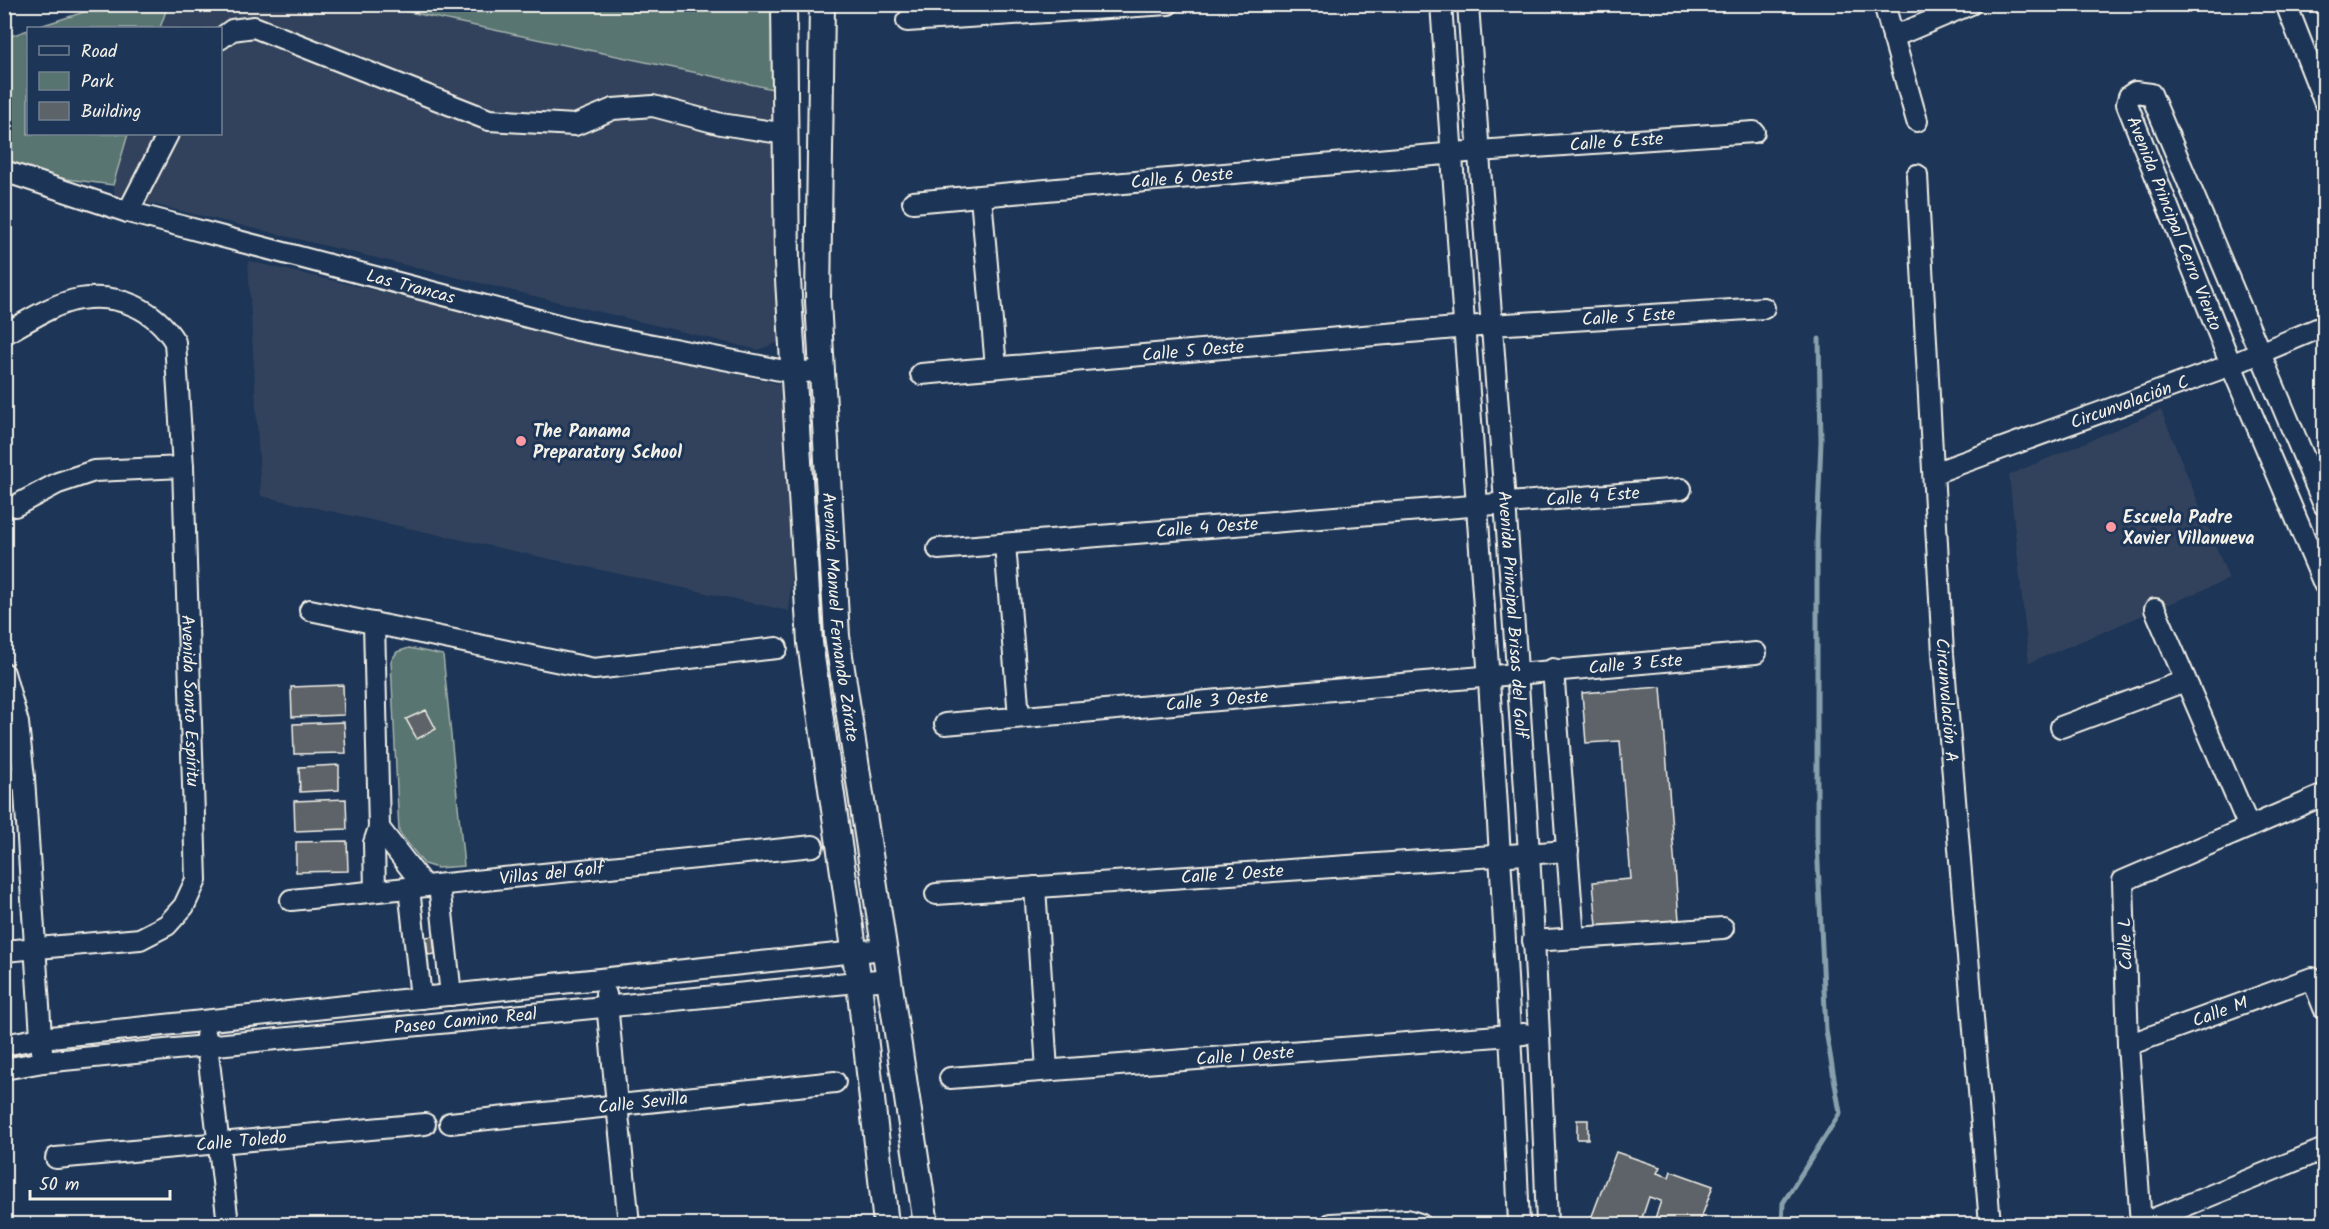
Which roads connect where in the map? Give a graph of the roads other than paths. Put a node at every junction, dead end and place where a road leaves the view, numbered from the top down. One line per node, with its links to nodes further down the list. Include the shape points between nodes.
1 (784, 4): 16 (main road, Avenida Manuel Fernando Zárate)
2 (822, 4): 33 (main road, Avenida Manuel Fernando Zárate, via 818,301)
3 (1168, 4): 9 (street)
4 (1441, 4): 19 (street, Avenida Principal Brisas del Golf)
5 (1468, 4): 18 (street, Avenida Principal Brisas del Golf)
6 (1884, 4): 11 (street)
7 (1971, 4): 11 (street)
8 (2286, 4): 13 (street)
9 (995, 10): 10 (street)
10 (907, 21)
11 (1893, 37): 14 (street)
12 (222, 38): 16 (street, via 232,30 254,27 489,120 575,125 613,108 652,106 721,124)
13 (2325, 101)
14 (1917, 121)
15 (1754, 132): 18 (street, Calle 6 Este)
16 (786, 134): 34 (main road, Avenida Manuel Fernando Zárate, via 787,263)
17 (167, 135): 24 (street)
18 (1478, 151): 19 (street, Calle 6 Este); 26 (street, Avenida Principal Brisas del Golf)
19 (1452, 154): 22 (street, Calle 6 Oeste); 28 (street, Avenida Principal Brisas del Golf)
20 (4, 171): 24 (street, Las Trancas)
21 (1917, 175): 37 (street, Circunvalación A)
22 (981, 197): 23 (street, Calle 6 Oeste); 32 (street)
23 (913, 202)
24 (128, 212): 34 (street, Las Trancas, via 577,330)
25 (1764, 308): 26 (street, Calle 5 Este)
26 (1491, 325): 28 (street, Calle 5 Este); 39 (street, Avenida Principal Brisas del Golf)
27 (2325, 326): 30 (street, Circunvalación C)
28 (1463, 327): 32 (street, Calle 5 Oeste); 42 (street, Avenida Principal Brisas del Golf)
29 (4, 334): 36 (street, Avenida Santo Espíritu, via 45,311 80,299 115,299 146,310 165,325 175,342)
30 (2262, 352): 31 (street, Circunvalación C); 31 (street, Avenida Principal Cerro Viento, via 2151,94 2135,92 2127,104); 40 (street, Avenida Principal Cerro Viento)
31 (2231, 365): 37 (street, Circunvalación C); 45 (street, Avenida Principal Cerro Viento)
32 (996, 367): 35 (street, Calle 5 Oeste)
33 (823, 370): 34 (street, Las Trancas); 75 (main road, Avenida Manuel Fernando Zárate, via 837,636)
34 (795, 373): 78 (main road, Avenida Manuel Fernando Zárate, via 810,643)
35 (921, 374)
36 (183, 467): 41 (street, via 94,471 58,483); 76 (street, Avenida Santo Espíritu, via 196,880 184,906 167,925 140,939)
37 (1934, 473): 112 (street, Circunvalación A, via 1943,654)
38 (1681, 489): 39 (street, Calle 4 Este)
39 (1504, 503): 42 (street, Calle 4 Este); 52 (street, Avenida Principal Brisas del Golf)
40 (2325, 505)
41 (15, 506)
42 (1476, 506): 43 (street, Calle 4 Oeste); 54 (street, Avenida Principal Brisas del Golf)
43 (1005, 544): 44 (street, Calle 4 Oeste); 56 (street)
44 (938, 549)
45 (2325, 584)
46 (2155, 609): 55 (street)
47 (310, 610): 48 (street)
48 (374, 623): 49 (street, via 594,669); 62 (street)
49 (777, 648)
50 (1756, 653): 51 (street, Calle 3 Este)
51 (1553, 669): 52 (street, Calle 3 Este); 64 (street)
52 (1515, 672): 54 (street, Calle 3 Oeste); 65 (street, Avenida Principal Brisas del Golf)
53 (4, 673): 59 (street, via 18,723)
54 (1490, 676): 56 (street, Calle 3 Oeste); 66 (street, Avenida Principal Brisas del Golf)
55 (2185, 681): 58 (street); 61 (street)
56 (1019, 717): 57 (street, Calle 3 Oeste)
57 (945, 724)
58 (2061, 727)
59 (14, 779): 76 (street)
60 (2325, 795): 61 (street, Calle L)
61 (2249, 827): 91 (street, Calle L, via 2123,881)
62 (379, 828): 67 (street); 69 (street, via 374,843)
63 (813, 846): 67 (street, Villas del Golf)
64 (1568, 851): 65 (street, Calle 2 Oeste); 73 (street)
65 (1527, 854): 66 (street, Calle 2 Oeste); 74 (street, Avenida Principal Brisas del Golf)
66 (1500, 856): 68 (street, Calle 2 Oeste); 88 (street, Avenida Principal Brisas del Golf)
67 (424, 886): 69 (street, Villas del Golf); 82 (street); 83 (street)
68 (1035, 887): 70 (street, Calle 2 Oeste); 95 (street)
69 (375, 891): 71 (street, Villas del Golf)
70 (936, 894)
71 (291, 900)
72 (1723, 928): 73 (street)
73 (1574, 939): 74 (street)
74 (1533, 941): 87 (street, Avenida Principal Brisas del Golf)
75 (884, 949): 78 (street, Paseo Camino Real); 80 (main road, Avenida Manuel Fernando Zárate)
76 (35, 950): 77 (street, Avenida Santo Espíritu); 89 (street)
77 (4, 951)
78 (854, 952): 79 (street, Paseo Camino Real); 81 (main road, Avenida Manuel Fernando Zárate)
79 (603, 978): 82 (street, Paseo Camino Real); 84 (street)
80 (888, 979): 81 (street, Paseo Camino Real); 107 (main road, Avenida Manuel Fernando Zárate)
81 (859, 983): 84 (street, Paseo Camino Real); 106 (main road, Avenida Manuel Fernando Zárate)
82 (451, 995): 83 (street, Paseo Camino Real)
83 (421, 998): 86 (street, Paseo Camino Real)
84 (608, 1008): 92 (street, Paseo Camino Real); 98 (street)
85 (2325, 1008): 91 (street, Calle M, via 2312,978)
86 (205, 1021): 89 (street, Paseo Camino Real); 92 (street)
87 (1538, 1032): 88 (street, Calle 1 Oeste); 111 (street, Avenida Principal Brisas del Golf)
88 (1511, 1035): 95 (street, Calle 1 Oeste); 110 (street, Avenida Principal Brisas del Golf)
89 (41, 1038): 90 (street, Paseo Camino Real); 93 (street)
90 (4, 1045)
91 (2128, 1045): 113 (street, Calle L)
92 (208, 1046): 93 (street, Paseo Camino Real); 101 (street)
93 (43, 1062): 94 (street, Paseo Camino Real)
94 (4, 1069)
95 (1047, 1070): 96 (street, Calle 1 Oeste)
96 (950, 1078)
97 (835, 1082): 98 (street, Calle Sevilla)
98 (618, 1105): 99 (street, Calle Sevilla); 105 (street)
99 (450, 1123)
100 (425, 1124): 101 (street, Calle Toledo)
101 (220, 1143): 103 (street, Calle Toledo); 104 (street)
102 (2325, 1149): 113 (street)
103 (56, 1158)
104 (228, 1224)
105 (629, 1224)
106 (886, 1224)
107 (926, 1224)
108 (1331, 1224): 109 (street, via 1407,1220)
109 (1420, 1224)
110 (1519, 1224)
111 (1547, 1224)
112 (1990, 1224)
113 (2141, 1224)

